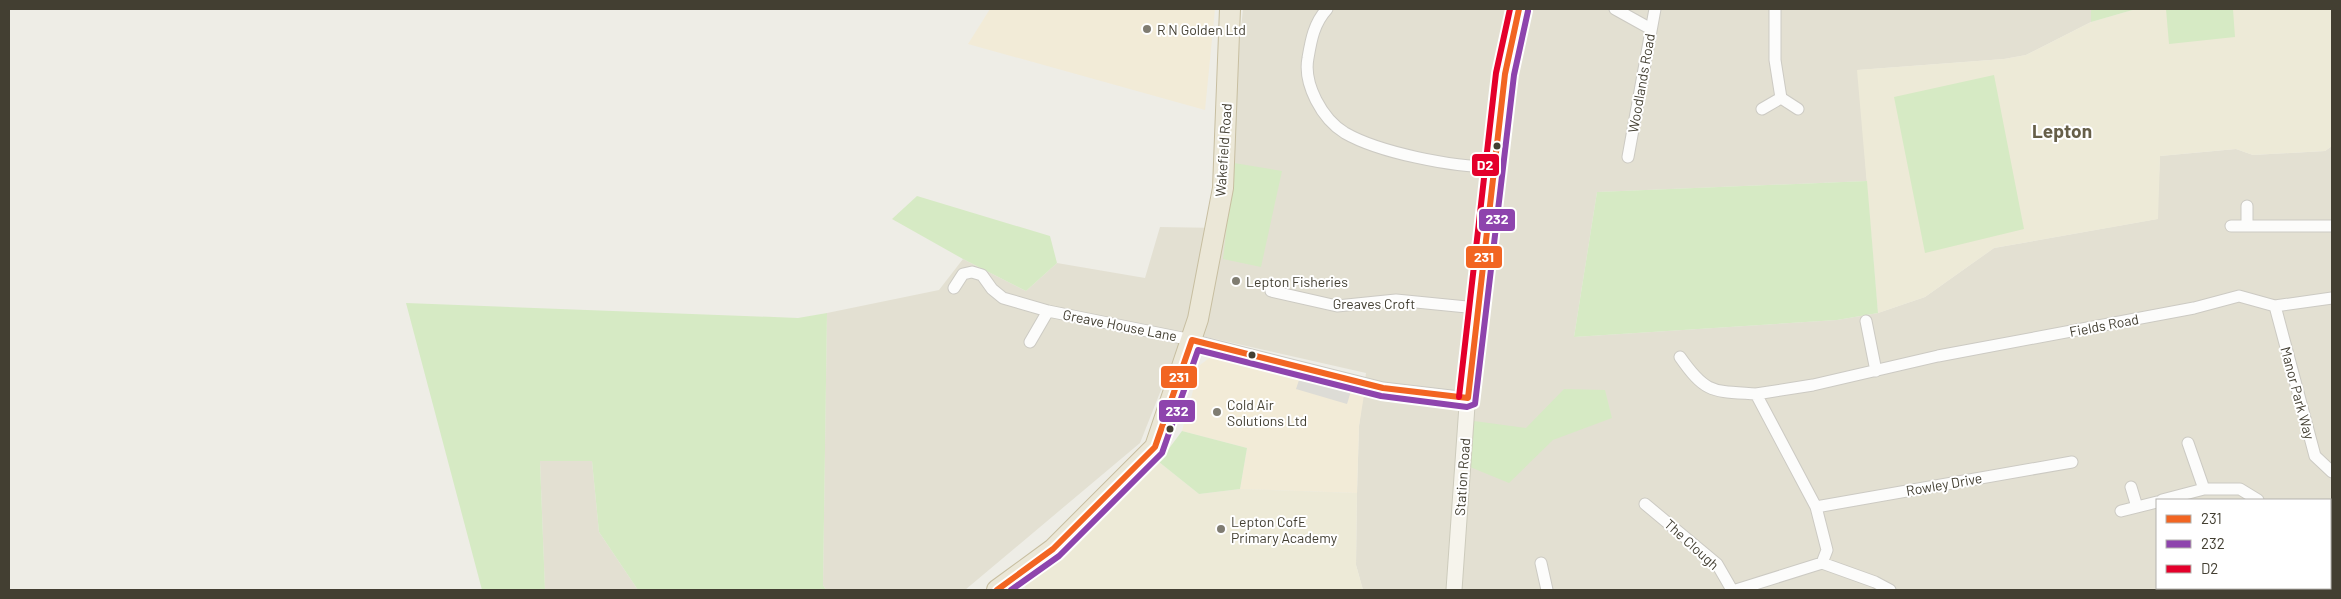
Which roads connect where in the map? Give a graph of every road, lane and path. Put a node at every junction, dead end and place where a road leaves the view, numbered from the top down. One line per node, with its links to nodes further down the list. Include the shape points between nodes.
1 (1230, 9): 24 (highway, Wakefield Road, via 1223,188)
2 (1327, 9): 12 (street, via 1312,34 1306,63 1310,87 1321,109 1339,129 1384,148 1442,162)
3 (1519, 9): 12 (street, Station Road, via 1505,74)
4 (1615, 9): 7 (street)
5 (1655, 9): 7 (street, Woodlands Road)
6 (1775, 9): 8 (street)
7 (1651, 29): 11 (street, Woodlands Road)
8 (1781, 98): 9 (street); 10 (street)
9 (1798, 109)
10 (1762, 110)
11 (1628, 157)
12 (1493, 167): 21 (street, Station Road)
13 (2247, 206): 15 (street)
14 (2231, 226): 15 (street)
15 (2248, 226): 16 (street)
16 (2332, 226)
17 (954, 288): 22 (street, Greave House Lane, via 963,274 972,272 982,275 992,290 1003,298)
18 (1271, 291): 21 (street, Greaves Croft, via 1337,306 1396,300)
19 (2332, 298): 20 (street, Fields Road)
20 (2275, 306): 27 (street, Fields Road, via 2239,296 2194,308 1938,356); 32 (street, Manor Park Way, via 2315,456)
21 (1477, 308): 29 (street, Station Road)
22 (1048, 311): 24 (street, Greave House Lane); 25 (street, Greave House Lane)
23 (1866, 321): 27 (street)
24 (1192, 340): 29 (street, Greave House Lane, via 1383,388); 44 (highway, Wakefield Road, via 1156,446 1053,549)
25 (1030, 342)
26 (1680, 357): 28 (street, Fields Road, via 1707,388)
27 (1876, 371): 28 (street, Fields Road)
28 (1756, 394): 39 (street)
29 (1468, 398): 45 (street, Station Road)
30 (2188, 443): 34 (street)
31 (2072, 462): 39 (street, Rowley Drive)
32 (2332, 472)
33 (2131, 488): 40 (street)
34 (2204, 489): 35 (street); 36 (street, via 2240,489)
35 (2166, 499)
36 (2256, 499)
37 (2156, 502): 40 (street)
38 (1645, 504): 47 (street, The Clough, via 1717,564)
39 (1816, 507): 43 (street, via 1827,550)
40 (2137, 507): 41 (street)
41 (2120, 511)
42 (1541, 563): 46 (street)
43 (1822, 563): 47 (street); 48 (street)
44 (997, 590)
45 (1454, 590)
46 (1547, 590)
47 (1734, 590)
48 (1890, 590)

